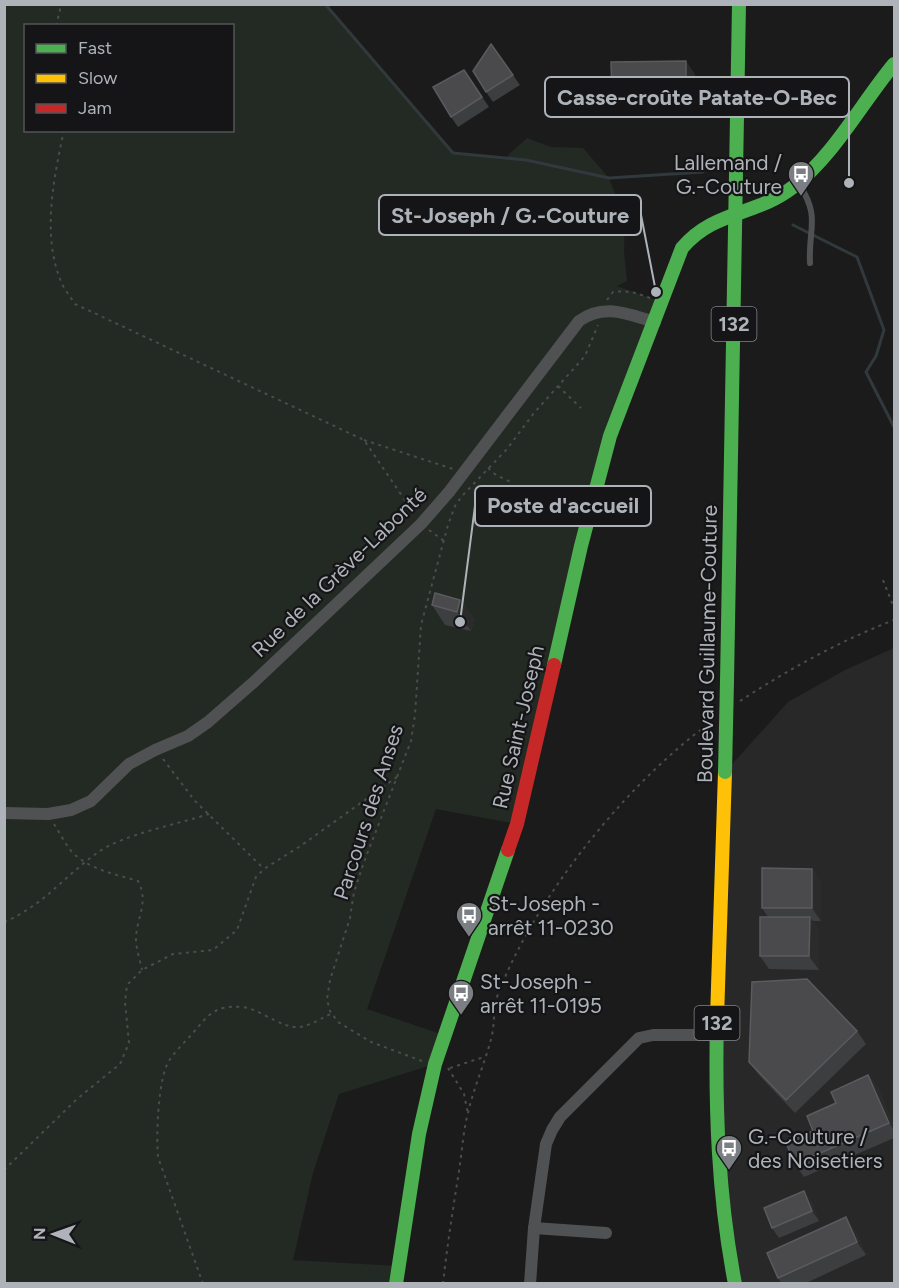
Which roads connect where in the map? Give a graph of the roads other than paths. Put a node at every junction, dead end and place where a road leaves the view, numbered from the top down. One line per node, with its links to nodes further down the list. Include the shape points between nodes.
1 (739, 4): 4 (street, Boulevard Guillaume-Couture / 132)
2 (894, 64): 3 (street, Rue Saint-Joseph)
3 (799, 184): 4 (street, Rue Saint-Joseph, via 772,201); 5 (lane, via 813,214)
4 (736, 214): 6 (street, Rue Saint-Joseph, via 701,227 690,236); 8 (street, Boulevard Guillaume-Couture / 132, bridge)
5 (810, 264)
6 (654, 322): 7 (street, Rue de la Grève-Labonté, via 605,310 579,321 421,524 208,722 129,764 91,801 72,810); 11 (street, Rue Saint-Joseph, via 610,436 594,492 517,824 435,1064 419,1134)
7 (4, 813)
8 (716, 1035): 9 (street, via 639,1038 560,1117 546,1144); 13 (street, Boulevard Guillaume-Couture / 132, via 717,1156)
9 (534, 1228): 10 (street); 12 (street)
10 (606, 1233)
11 (396, 1284)
12 (530, 1284)
13 (735, 1284)

